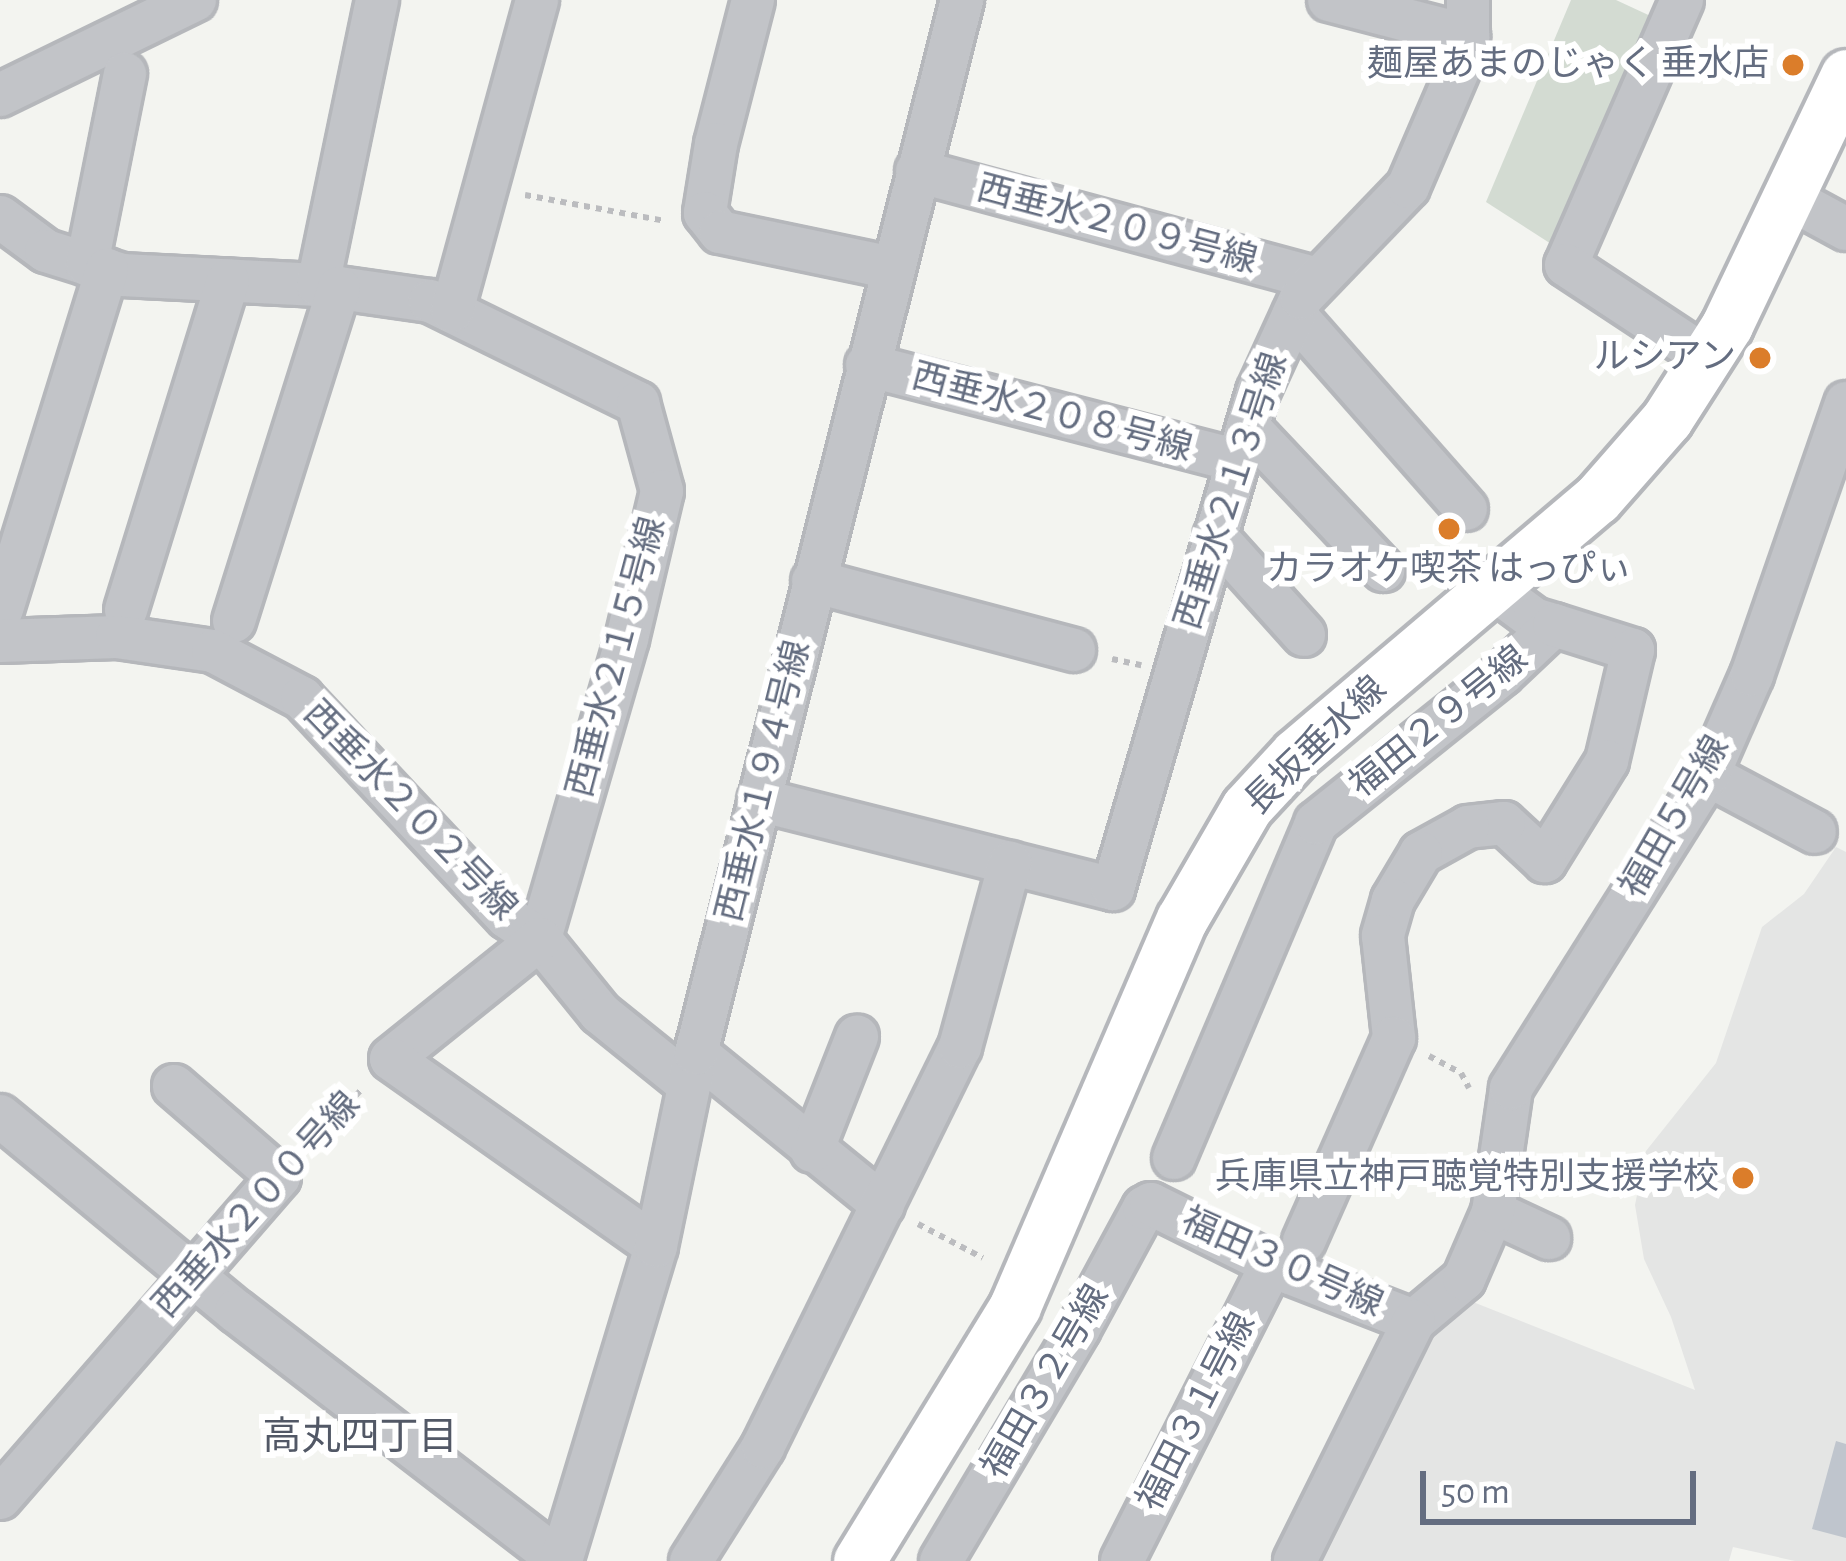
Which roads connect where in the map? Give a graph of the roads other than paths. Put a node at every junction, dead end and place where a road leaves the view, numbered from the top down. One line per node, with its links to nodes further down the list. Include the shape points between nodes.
1 (194, 0): 11 (street)
2 (377, 0): 20 (street)
3 (537, 0): 21 (street)
4 (752, 0): 17 (street, via 705,213 720,232)
5 (962, 0): 12 (street, 西垂水１９４号線)
6 (1329, 0): 8 (street)
7 (1682, 0): 23 (street, via 1566,265)
8 (1468, 18): 18 (street, 西垂水２１３号線, via 1468,48 1408,187)
9 (125, 74): 16 (street)
10 (1846, 75): 13 (main road, 長坂垂水線)
11 (0, 95)
12 (917, 171): 17 (street, 西垂水１９４号線); 18 (street, 西垂水２０９号線)
13 (1789, 198): 15 (street); 23 (main road, 長坂垂水線)
14 (0, 218): 16 (street, 西垂水２１５号線, via 46,251)
15 (1846, 229)
16 (97, 267): 19 (street, 西垂水２１５号線); 34 (street)
17 (892, 268): 24 (street, 西垂水１９４号線)
18 (1318, 279): 22 (street, 西垂水２１３号線)
19 (228, 280): 20 (street, 西垂水２１５号線); 32 (street)
20 (328, 286): 21 (street, 西垂水２１５号線); 33 (street)
21 (452, 311): 42 (street, 西垂水２１５号線, via 638,404 662,491)
22 (1294, 314): 26 (street, 西垂水２１３号線); 27 (street)
23 (1707, 358): 31 (main road, 長坂垂水線, via 1622,472)
24 (867, 365): 26 (street, 西垂水２０８号線); 30 (street, 西垂水１９４号線)
25 (1846, 403): 38 (street, 福田５号線, via 1752,675)
26 (1243, 444): 28 (street, 西垂水２１３号線); 29 (street)
27 (1466, 509)
28 (1215, 536): 36 (street); 41 (street, 西垂水２１３号線, via 1113,889)
29 (1382, 570)
30 (813, 581): 37 (street); 39 (street, 西垂水１９４号線)
31 (1496, 590): 35 (street); 59 (main road, 長坂垂水線, via 1296,754 1247,807 1181,919 1015,1306)
32 (126, 610)
33 (234, 621)
34 (1, 625): 42 (street, 西垂水２０２号線, via 213,652 302,698 508,917)
35 (1554, 625): 49 (street, 福田２９号線, via 1316,823); 55 (street, 福田２９号線, via 1633,650 1607,761 1545,861 1504,823 1468,827 1421,853 1382,936 1394,1038)
36 (1304, 635)
37 (1074, 650)
38 (1708, 775): 40 (street); 47 (street, 福田５号線, via 1511,1088)
39 (759, 800): 41 (street); 44 (street, 西垂水１９４号線)
40 (1815, 832)
41 (1010, 863): 51 (street, via 960,1047)
42 (539, 939): 44 (street, 西垂水２０２号線, via 600,1013); 54 (street, via 392,1059)
43 (857, 1037): 48 (street)
44 (692, 1068): 48 (street, 西垂水２０２号線); 54 (street, 西垂水１９４号線)
45 (174, 1086): 56 (street, 西垂水２００号線, via 278,1177)
46 (0, 1116): 56 (street)
47 (1499, 1147): 52 (street, 福田３０号線)
48 (812, 1151): 51 (street, 西垂水２０２号線)
49 (1174, 1158)
50 (1151, 1204): 55 (street, 福田３０号線); 62 (street, 福田３２号線)
51 (883, 1205): 61 (street, via 763,1447)
52 (1493, 1212): 53 (street); 57 (street, 福田３０号線, via 1464,1279)
53 (1550, 1238)
54 (656, 1246): 60 (street, 西垂水１９４号線)
55 (1288, 1252): 57 (street, 福田３０号線); 63 (street, 福田３１号線)
56 (190, 1275): 58 (street, 西垂水２００号線); 60 (street)
57 (1414, 1321): 64 (street, 福田３０号線)
58 (0, 1498)
59 (871, 1557)
60 (561, 1561)
61 (691, 1561)
62 (941, 1561)
63 (1122, 1561)
64 (1295, 1561)

